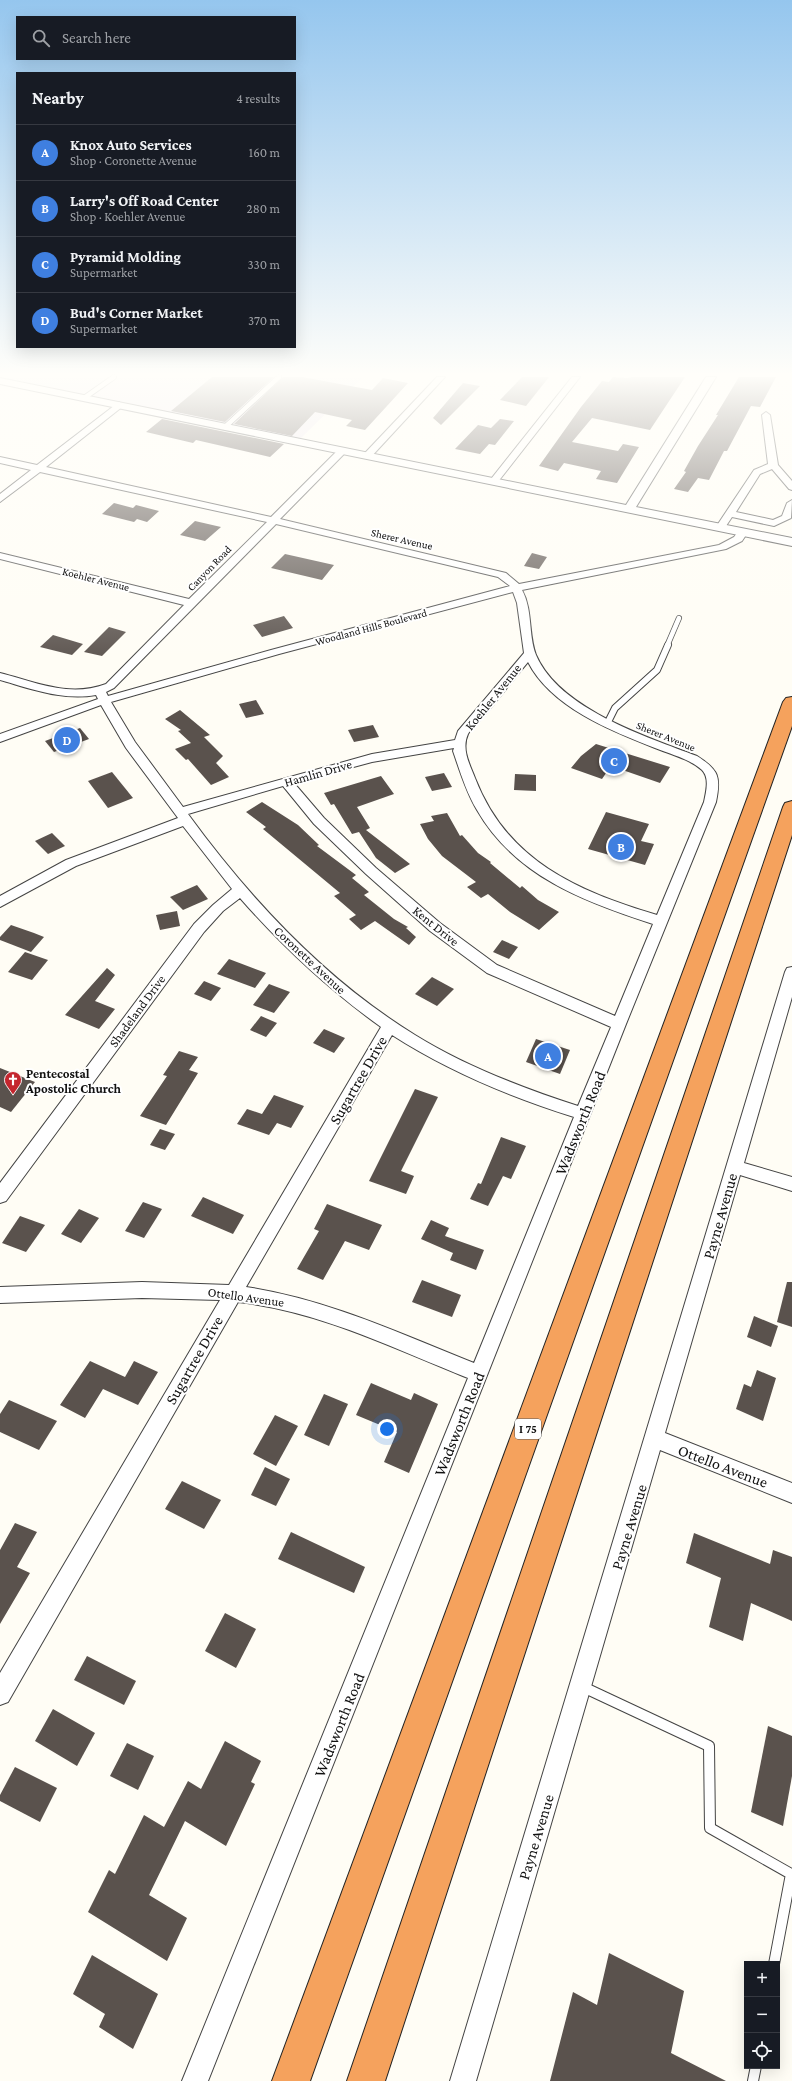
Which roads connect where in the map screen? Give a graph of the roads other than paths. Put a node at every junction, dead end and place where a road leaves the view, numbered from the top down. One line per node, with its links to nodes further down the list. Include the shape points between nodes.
1 (32, 474): 11 (street)
2 (62, 474): 15 (street, Sherer Avenue)
3 (319, 474): 15 (street, Canyon Road)
4 (455, 474): 9 (street)
5 (500, 474): 9 (street)
6 (651, 474): 13 (street)
7 (756, 474): 14 (street)
8 (781, 474): 10 (street)
9 (494, 482): 13 (street)
10 (792, 487)
11 (0, 499)
12 (792, 503): 14 (street, via 786,518 774,523)
13 (629, 509): 16 (street)
14 (731, 514): 16 (street)
15 (272, 520): 20 (street, Sherer Avenue, via 502,574 514,583); 21 (street, Canyon Road)
16 (721, 527): 17 (street)
17 (744, 532): 18 (street); 20 (street, Woodland Hills Boulevard, via 738,539 722,547)
18 (792, 542)
19 (0, 556): 21 (street, Koehler Avenue)
20 (516, 588): 23 (street, Sherer Avenue, via 522,607); 25 (street, Woodland Hills Boulevard)
21 (191, 603): 25 (street, Canyon Road)
22 (679, 618): 27 (lane, via 657,670 615,708)
23 (529, 654): 27 (street, Sherer Avenue, via 559,692 575,706); 29 (street, Koehler Avenue, via 462,734)
24 (0, 676): 25 (street, Coronette Avenue, via 72,695)
25 (97, 698): 28 (street, Woodland Hills Boulevard); 33 (street, Coronette Avenue)
26 (792, 702): 54 (highway, I 75)
27 (607, 724): 30 (street, Sherer Avenue, via 694,759)
28 (0, 738)
29 (459, 743): 31 (street, Hamlin Drive, via 372,758); 36 (street, Koehler Avenue, via 459,751 483,810 509,845 524,859 541,872 586,896)
30 (706, 767): 36 (street, Wadsworth Road, via 714,781 710,802)
31 (286, 781): 33 (street, Hamlin Drive); 38 (street, Kent Drive, via 319,821 371,871 435,927 492,969)
32 (792, 807): 55 (highway)
33 (182, 816): 34 (street, Coronette Avenue); 35 (street, Hamlin Drive, via 72,863)
34 (240, 890): 39 (street, Coronette Avenue, via 304,958); 43 (street, Shadeland Drive, via 199,928)
35 (0, 902)
36 (661, 921): 38 (street, Wadsworth Road)
37 (792, 972): 41 (street, Payne Avenue)
38 (619, 1024): 40 (street, Wadsworth Road)
39 (389, 1026): 40 (street, Coronette Avenue, via 492,1081 533,1098); 44 (street, Sugartree Drive)
40 (583, 1114): 46 (street, Wadsworth Road)
41 (735, 1167): 42 (street); 47 (street, Payne Avenue)
42 (792, 1184)
43 (0, 1196)
44 (233, 1293): 45 (street, Ottello Avenue, via 191,1290 72,1291); 46 (street, Ottello Avenue, via 303,1307); 50 (street, Sugartree Drive)
45 (0, 1295)
46 (480, 1374): 53 (street, Wadsworth Road)
47 (655, 1439): 48 (street, Ottello Avenue); 49 (street, Payne Avenue)
48 (792, 1493)
49 (581, 1686): 51 (lane, via 709,1746 710,1828 791,1874); 56 (street, Payne Avenue)
50 (0, 1694)
51 (775, 1961)
52 (756, 2069): 57 (lane)
53 (195, 2081)
54 (292, 2081)
55 (366, 2081)
56 (463, 2081)
57 (754, 2081)

